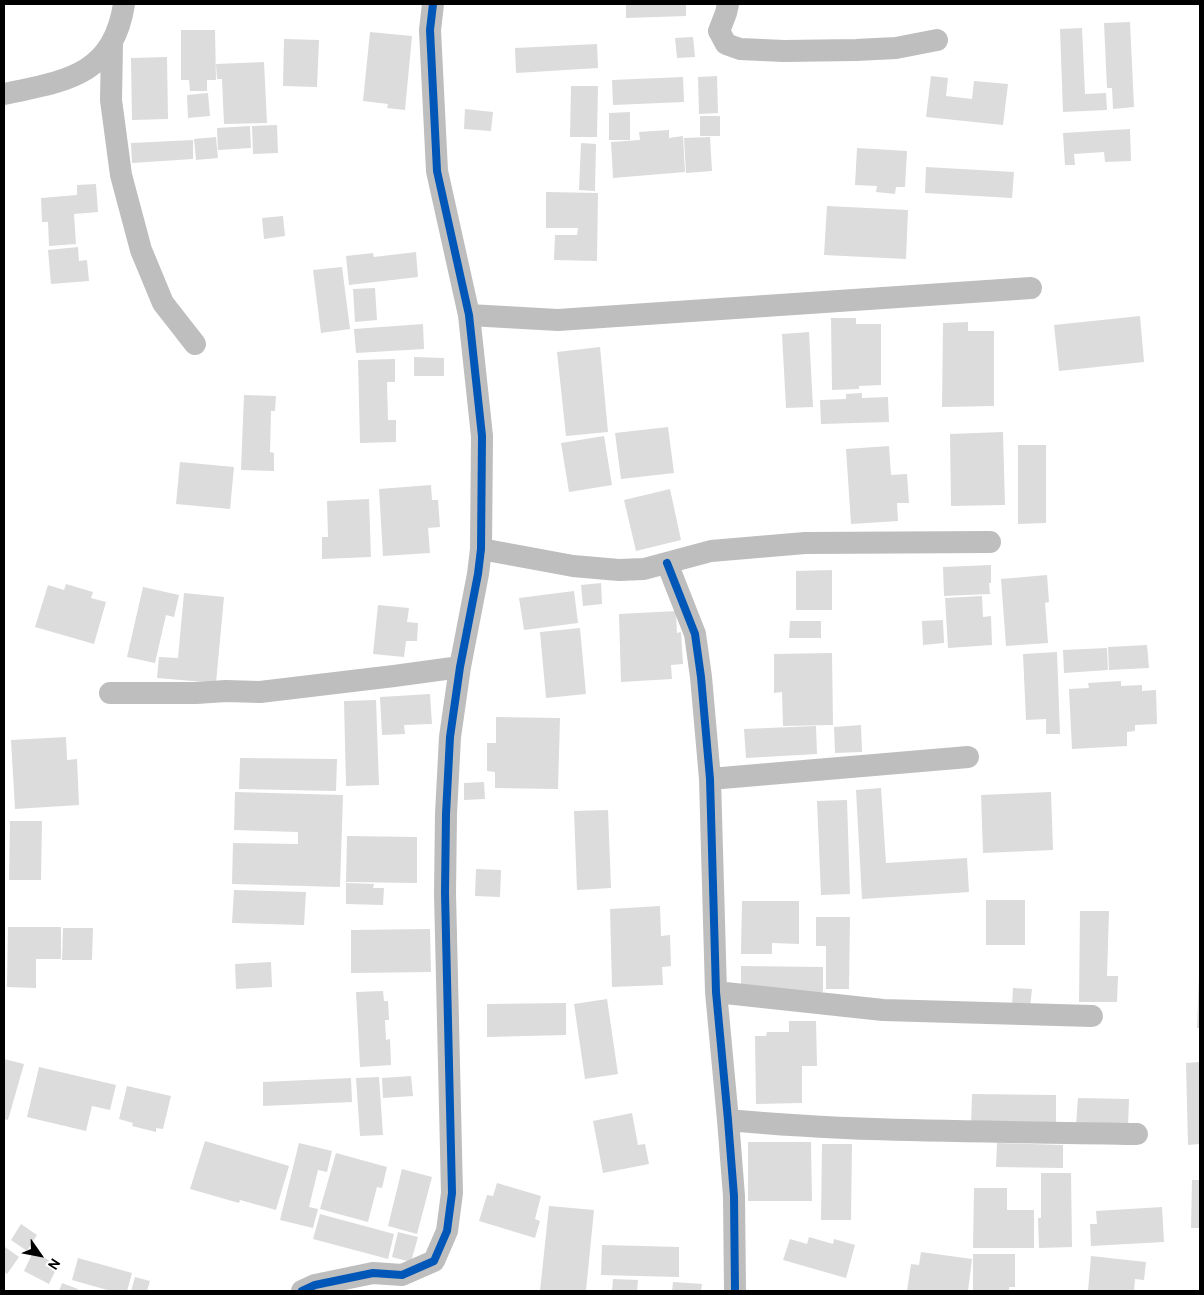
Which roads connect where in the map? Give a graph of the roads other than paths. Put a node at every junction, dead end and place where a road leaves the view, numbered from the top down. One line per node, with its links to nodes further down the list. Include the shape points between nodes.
1 (124, 4): 5 (street)
2 (433, 4): 8 (street, via 430,30 437,171)
3 (728, 4): 4 (street, via 719,31 726,44 740,49 896,48)
4 (937, 40)
5 (112, 43): 6 (street, via 91,67 76,76); 9 (street, via 111,100 121,175 141,250 163,303)
6 (4, 94)
7 (1031, 288): 8 (street, via 558,320)
8 (469, 315): 11 (street, via 482,436)
9 (195, 344)
10 (990, 542): 12 (street, via 805,543 711,551)
11 (481, 549): 12 (street, via 573,566 619,570 644,569); 13 (street)
12 (667, 563): 16 (street, via 695,634)
13 (460, 666): 14 (street, via 260,692); 21 (street, via 450,737 446,814 452,1193 447,1231 434,1260 402,1275)
14 (110, 693)
15 (968, 757): 16 (street)
16 (710, 779): 17 (street)
17 (716, 992): 18 (street, via 883,1010); 19 (street)
18 (1092, 1016)
19 (728, 1120): 20 (street, via 798,1127 943,1132); 24 (street, via 734,1196)
20 (1137, 1134)
21 (373, 1273): 22 (street, via 315,1285); 23 (street)
22 (302, 1291)
23 (401, 1291)
24 (735, 1291)

